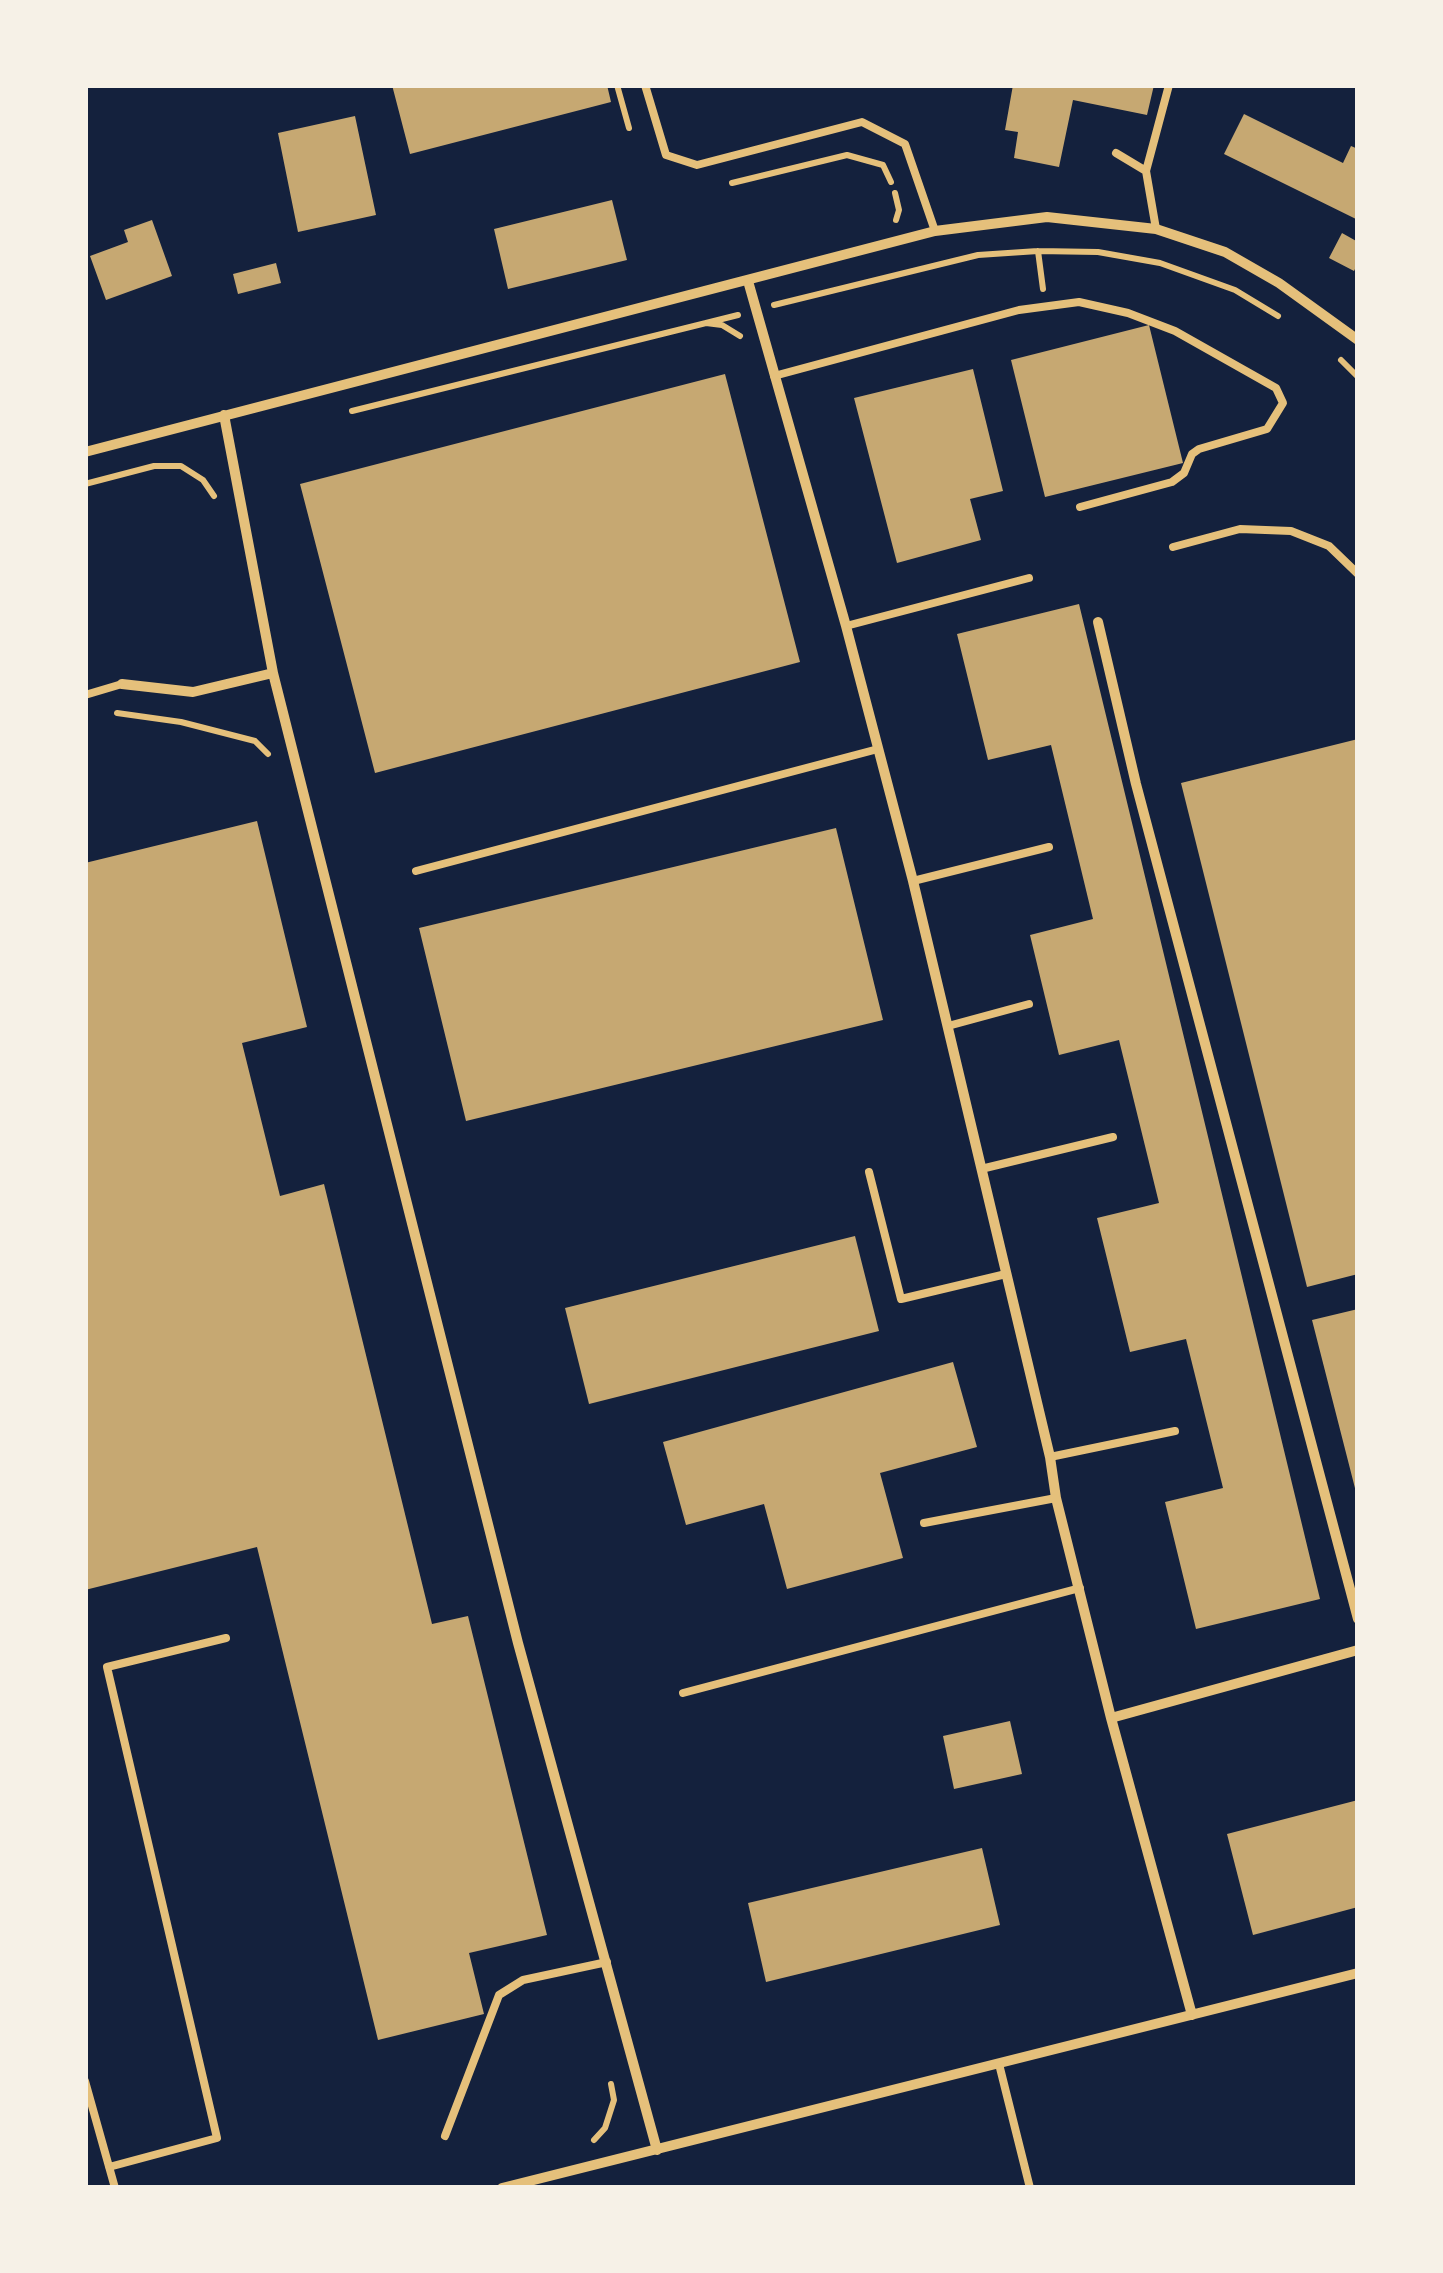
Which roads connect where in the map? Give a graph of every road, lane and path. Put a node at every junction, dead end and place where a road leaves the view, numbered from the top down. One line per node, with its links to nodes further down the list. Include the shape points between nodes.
1 (618, 85): 4 (path)
2 (645, 85): 10 (lane, via 666,156 697,165 862,122 905,144)
3 (1169, 85): 6 (lane)
4 (629, 128)
5 (1116, 153): 6 (lane)
6 (1146, 171): 8 (lane)
7 (732, 184): 9 (path, via 847,155 883,165 899,210)
8 (1156, 229): 10 (street, via 1047,217); 14 (street, via 1226,252)
9 (893, 231)
10 (934, 231): 12 (street)
11 (1038, 250): 13 (path)
12 (748, 280): 16 (street); 18 (street)
13 (1044, 306): 16 (lane); 22 (lane, via 1078,302 1175,331 1276,388 1282,404 1267,428 1198,449 1172,482)
14 (1358, 340)
15 (751, 347): 17 (path, via 733,330 706,323)
16 (774, 376): 27 (street)
17 (340, 414)
18 (224, 415): 19 (street); 28 (street)
19 (85, 452)
20 (85, 484): 21 (path, via 181,466)
21 (217, 500)
22 (1080, 508)
23 (1172, 547): 24 (lane, via 1240,529 1291,531 1329,546)
24 (1358, 574)
25 (1029, 578): 27 (lane)
26 (1098, 622): 48 (street)
27 (846, 626): 32 (street)
28 (273, 672): 29 (street, via 193,692); 53 (street, via 518,1643)
29 (122, 684): 30 (lane)
30 (85, 695)
31 (118, 713): 33 (path, via 255,741)
32 (878, 749): 35 (lane); 36 (street)
33 (272, 758)
34 (1049, 847): 36 (lane)
35 (416, 871)
36 (913, 881): 38 (street)
37 (1029, 1004): 38 (lane)
38 (948, 1026): 40 (street)
39 (1113, 1137): 40 (lane)
40 (981, 1169): 42 (street)
41 (869, 1172): 42 (lane, via 901,1299)
42 (1006, 1274): 44 (street)
43 (1175, 1431): 44 (lane)
44 (1050, 1457): 45 (street)
45 (1056, 1498): 46 (lane); 47 (street)
46 (924, 1524)
47 (1080, 1588): 51 (lane); 52 (street)
48 (1358, 1618)
49 (226, 1638): 60 (lane, via 107,1666 217,2138)
50 (1358, 1650): 52 (street)
51 (683, 1693)
52 (1111, 1718): 55 (street)
53 (606, 1962): 58 (lane, via 523,1980 499,1995); 59 (street)
54 (1358, 1974): 55 (street)
55 (1192, 2014): 56 (street)
56 (999, 2064): 59 (street); 63 (lane)
57 (85, 2081): 60 (lane)
58 (444, 2136)
59 (657, 2150): 62 (street)
60 (110, 2167): 61 (lane)
61 (115, 2188)
62 (502, 2188)
63 (1030, 2188)

